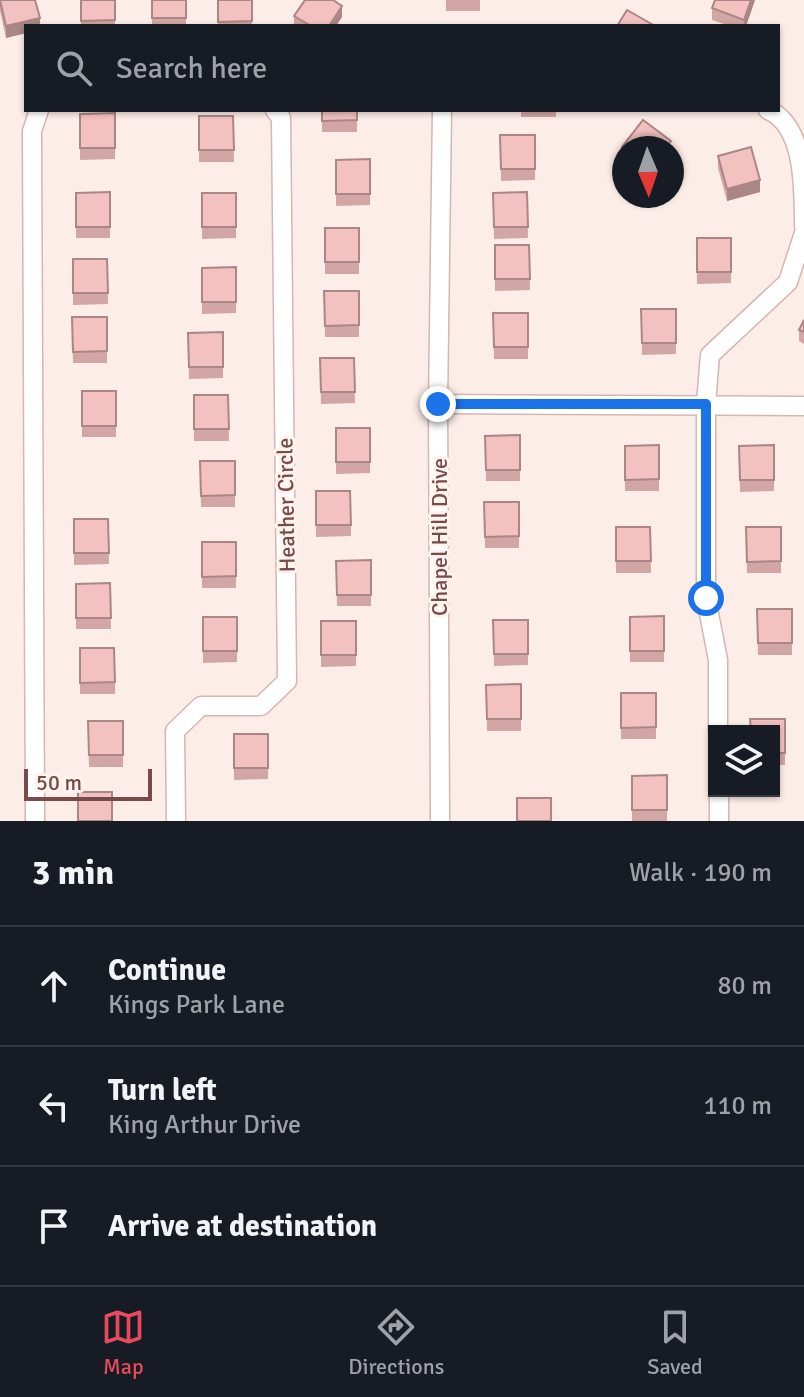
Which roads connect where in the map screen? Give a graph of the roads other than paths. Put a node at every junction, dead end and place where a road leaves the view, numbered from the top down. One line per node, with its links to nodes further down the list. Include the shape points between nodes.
1 (38, 112): 12 (street, via 32,131)
2 (276, 112): 13 (street, Heather Circle, via 281,118 287,681 261,706 201,706 175,731)
3 (442, 112): 7 (street, Chapel Hill Drive)
4 (775, 112): 5 (street, via 785,115 803,144)
5 (804, 226)
6 (804, 233): 8 (street, via 788,282 710,355)
7 (438, 404): 8 (street); 14 (street, Chapel Hill Drive)
8 (706, 404): 9 (street); 10 (street, via 706,598 718,660)
9 (804, 406)
10 (718, 725)
11 (719, 797): 15 (street)
12 (35, 821)
13 (176, 821)
14 (440, 821)
15 (719, 821)

